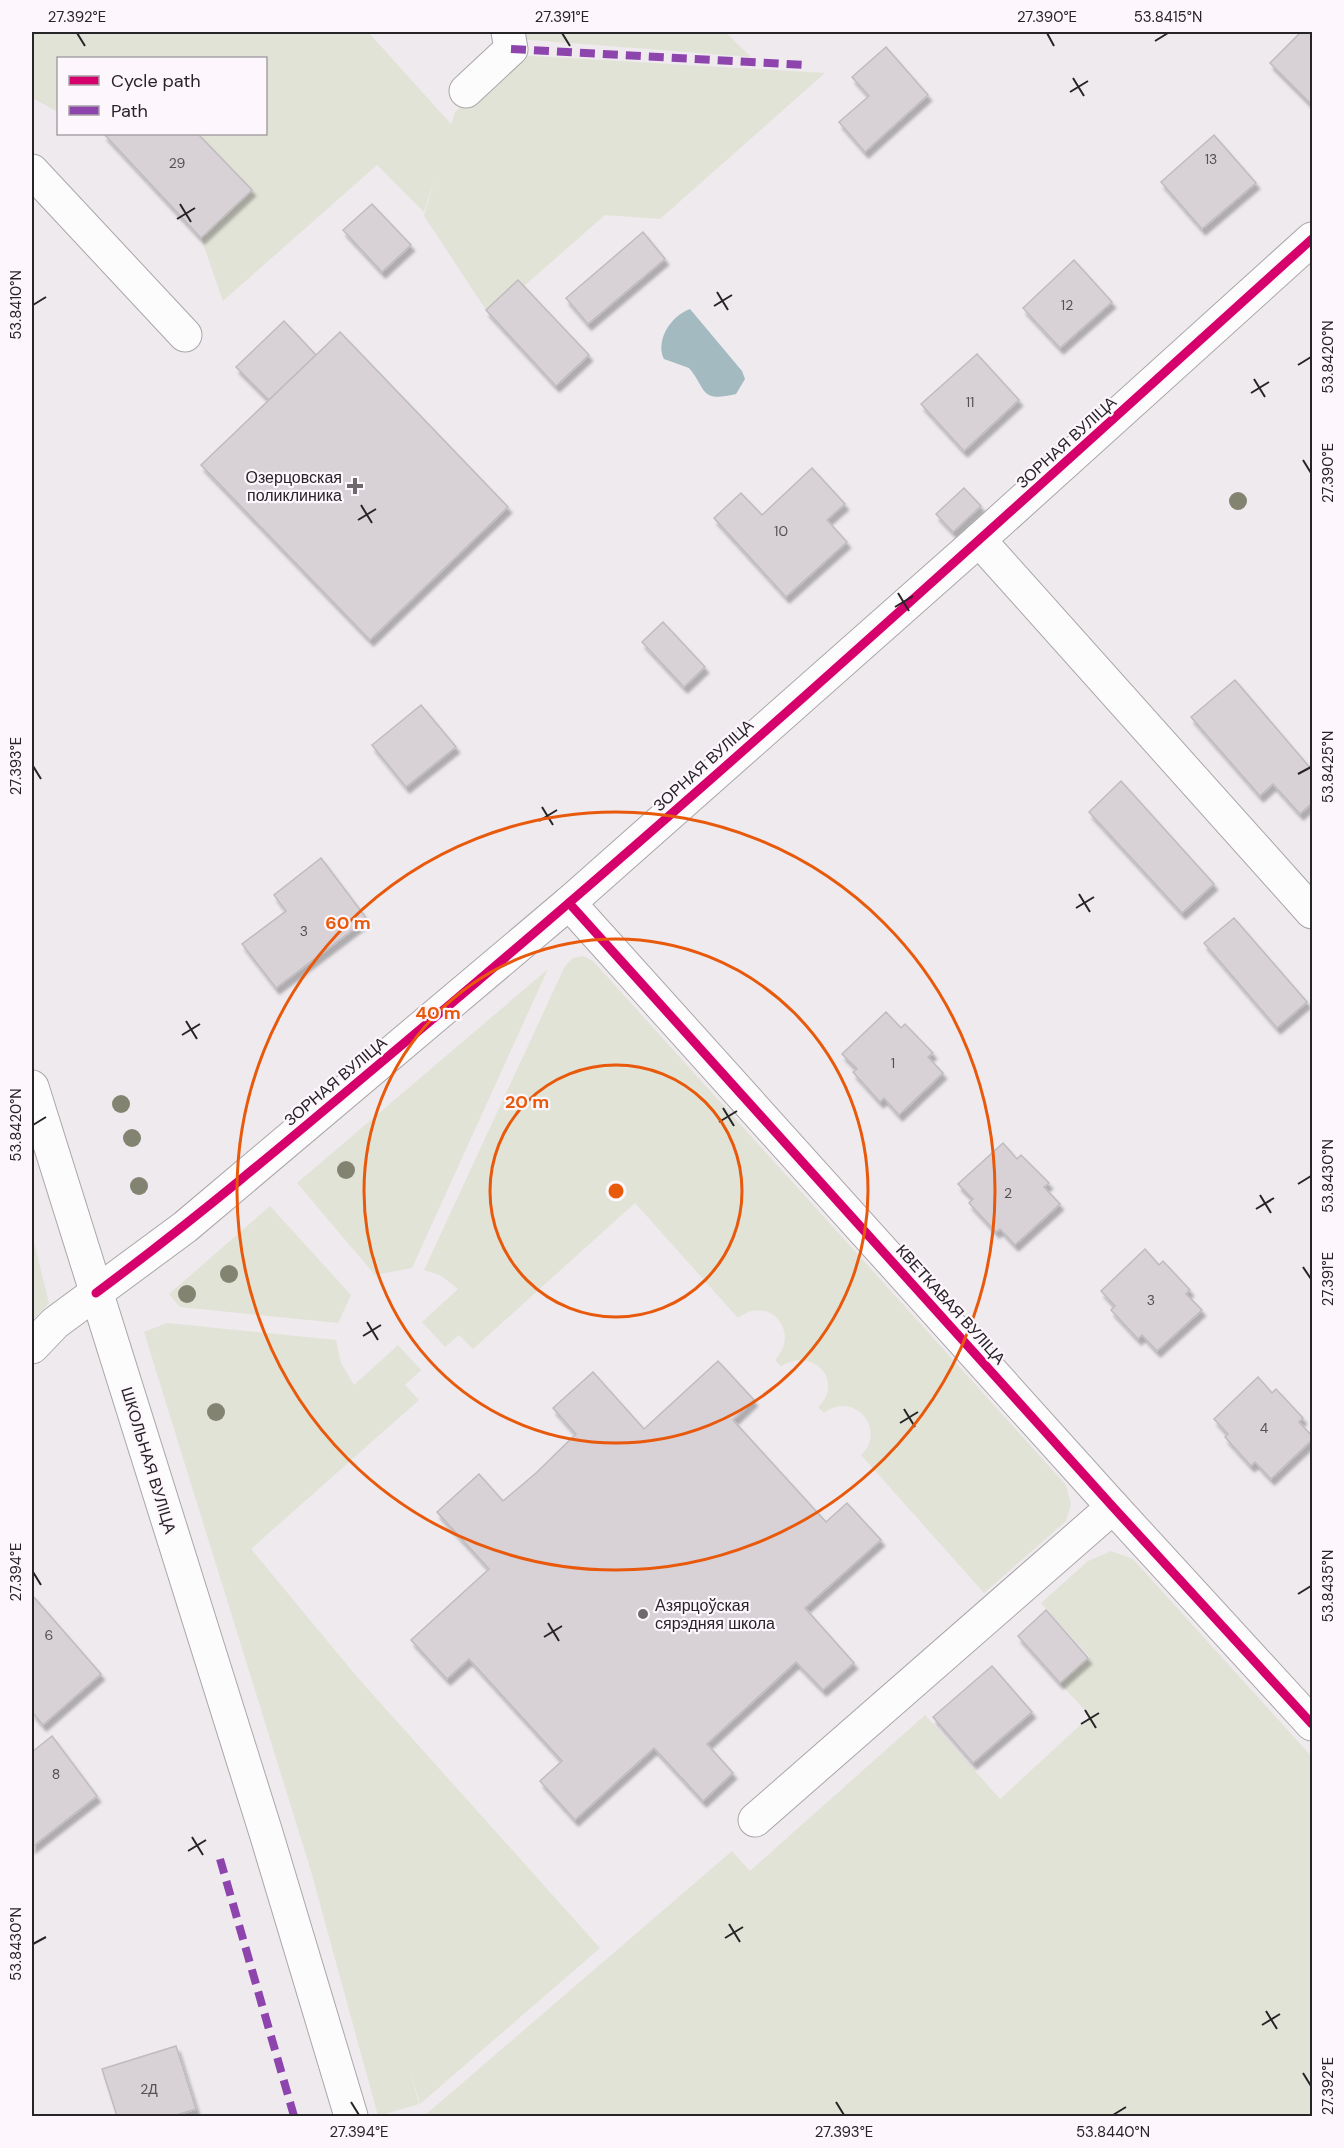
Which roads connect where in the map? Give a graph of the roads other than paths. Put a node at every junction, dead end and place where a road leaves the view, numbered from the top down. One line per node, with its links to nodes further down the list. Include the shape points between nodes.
1 (507, 32): 2 (street, via 512,49)
2 (466, 91)
3 (32, 171): 5 (street)
4 (1312, 239): 6 (street, ЗОРНАЯ ВУЛІЦА)
5 (185, 335)
6 (979, 540): 7 (street, ЗОРНАЯ ВУЛІЦА); 8 (street)
7 (569, 903): 10 (street, ЗОРНАЯ ВУЛІЦА, via 185,1227); 12 (street, КВЕТКАВАЯ ВУЛІЦА)
8 (1312, 912)
9 (32, 1087): 10 (street, ШКОЛЬНАЯ ВУЛІЦА)
10 (96, 1293): 11 (street, ЗОРНАЯ ВУЛІЦА); 15 (street, ШКОЛЬНАЯ ВУЛІЦА)
11 (32, 1347)
12 (1113, 1507): 13 (street, КВЕТКАВАЯ ВУЛІЦА); 14 (street)
13 (1312, 1724)
14 (755, 1820)
15 (351, 2116)

